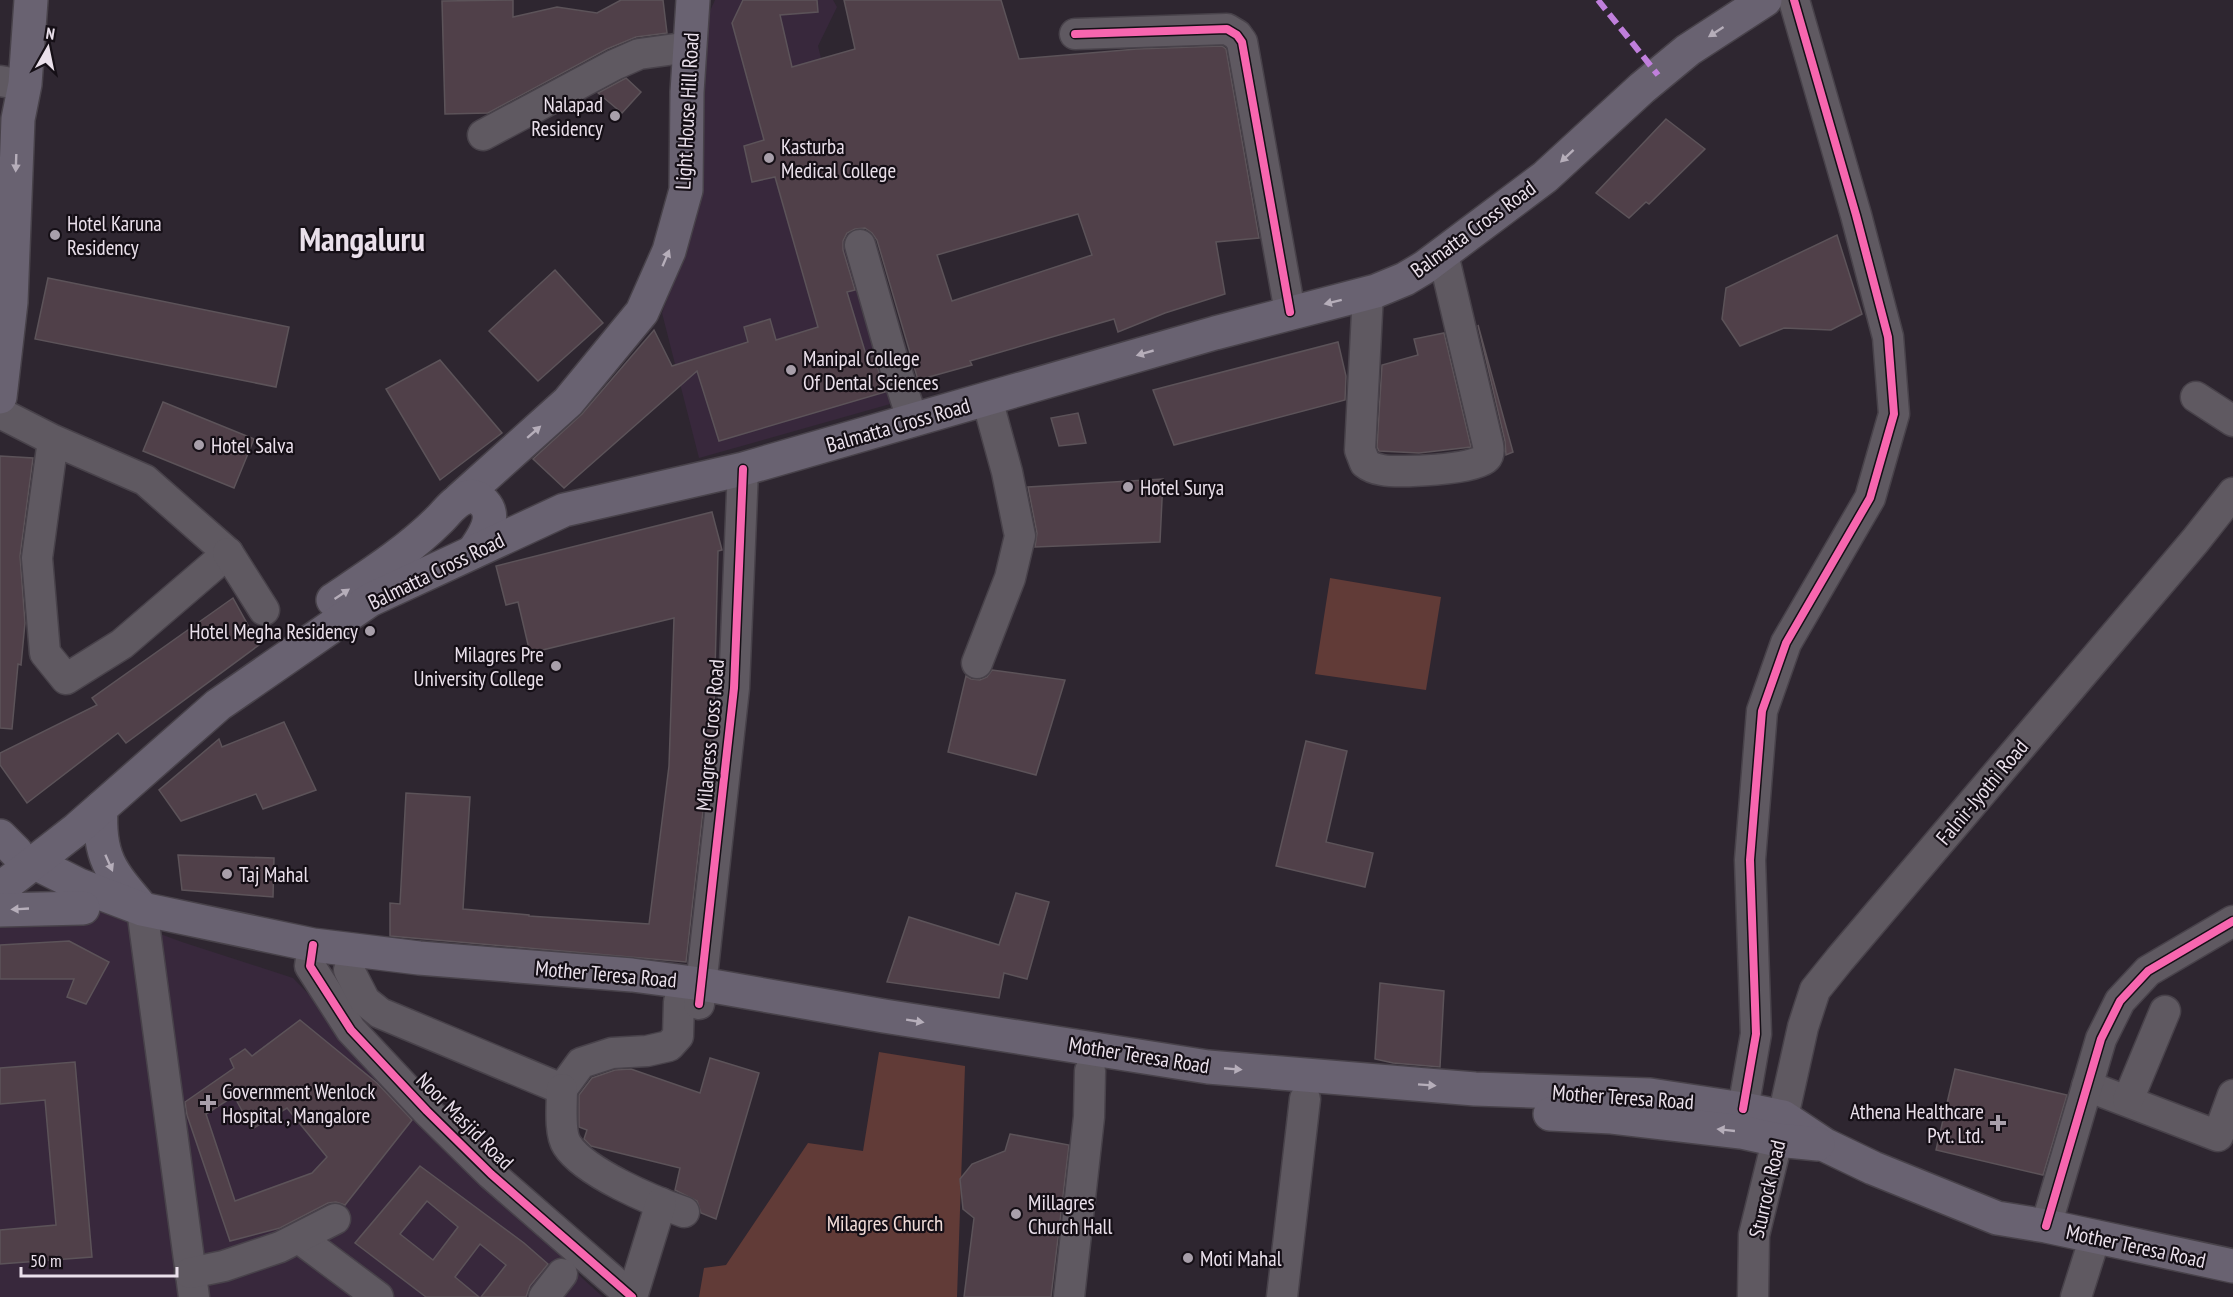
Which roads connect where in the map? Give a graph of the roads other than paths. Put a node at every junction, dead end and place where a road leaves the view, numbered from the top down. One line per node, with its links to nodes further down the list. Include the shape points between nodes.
1 (19, 0): 8 (main road)
2 (31, 0): 14 (main road, one-way to 14)
3 (693, 0): 7 (main road, Light House Hill Road)
4 (1765, 0): 12 (main road, Balmatta Cross Road, one-way to 12, via 1688,50 1545,177)
5 (1794, 0): 49 (street, via 1888,337 1893,414 1870,498 1786,643 1762,711 1750,860 1756,1034)
6 (1075, 34): 15 (street, via 1227,29 1237,34 1242,42)
7 (690, 47): 10 (street, via 639,54); 23 (main road, Light House Hill Road, one-way to 7, via 568,402 642,312 669,251 686,190)
8 (3, 81): 9 (main road)
9 (0, 122)
10 (483, 135)
11 (860, 245): 20 (street)
12 (1443, 254): 13 (main road, Balmatta Cross Road, via 1405,279); 13 (street, via 1488,445 1483,461 1404,472 1365,463 1360,450)
13 (1368, 293): 15 (main road, Balmatta Cross Road, one-way to 15)
14 (5, 302): 16 (main road)
15 (1290, 312): 18 (main road, Balmatta Cross Road, one-way to 18)
16 (0, 397)
17 (2196, 397): 21 (street)
18 (987, 399): 20 (main road, Balmatta Cross Road); 31 (street, via 1008,472 1020,536 1010,578)
19 (0, 412): 22 (street)
20 (913, 421): 24 (main road, Balmatta Cross Road)
21 (2233, 421)
22 (53, 440): 29 (street, via 145,480); 29 (street, via 37,558 45,653 66,679 122,644)
23 (497, 464): 26 (main road, Light House Hill Road); 27 (main road, via 501,495 515,507 534,515)
24 (743, 470): 27 (main road, Balmatta Cross Road); 40 (street, Milagress Cross Road, via 734,688)
25 (2233, 493): 50 (street, Falnir-Jyothi Road, via 1815,990)
26 (460, 500): 28 (main road, via 477,497 490,514); 33 (main road, Light House Hill Road, one-way to 26, via 150,738 301,621 395,558)
27 (564, 510): 28 (main road, Balmatta Cross Road)
28 (473, 552): 32 (main road, Balmatta Cross Road, via 370,600 218,705)
29 (228, 553): 30 (street)
30 (264, 610)
31 (977, 663)
32 (101, 808): 33 (main road, Balmatta Cross Road); 36 (main road, one-way to 36, via 105,857)
33 (11, 863): 34 (main road); 36 (main road, Mother Teresa Road, via 79,885)
34 (83, 908): 35 (main road, one-way to 35); 36 (main road)
35 (0, 910)
36 (143, 919): 38 (main road, Mother Teresa Road); 57 (street)
37 (2233, 921): 43 (street, via 2148,971 2120,1001 2101,1039)
38 (311, 955): 39 (main road); 40 (main road, Mother Teresa Road, via 418,958 632,975); 60 (street, Noor Masjid Road, via 351,1030 427,1111 491,1174)
39 (349, 970): 40 (main road, via 405,978); 44 (street, via 365,1001 380,1012)
40 (693, 996): 42 (main road, via 947,1048); 44 (street, Milagress Cross Road, via 678,1036 669,1046 612,1053 581,1063); 48 (main road, Mother Teresa Road, one-way to 48, via 884,1016 1208,1066)
41 (2164, 1011): 47 (street)
42 (1090, 1071): 46 (main road, via 1196,1088); 61 (street, via 1089,1117)
43 (2087, 1086): 47 (street); 52 (street)
44 (562, 1089): 60 (street, via 561,1119 566,1144 604,1175 673,1207)
45 (2233, 1095): 47 (street, via 2218,1136)
46 (1305, 1099): 48 (main road); 62 (street)
47 (2128, 1100)
48 (1649, 1108): 49 (main road, Mother Teresa Road); 50 (main road, one-way to 48, via 1741,1132)
49 (1743, 1109): 50 (main road, Mother Teresa Road)
50 (1780, 1129): 52 (main road, Mother Teresa Road, via 1997,1218); 63 (street, Sturrock Road, via 1754,1235)
51 (335, 1219): 54 (street)
52 (2046, 1226): 53 (main road, Mother Teresa Road)
53 (2095, 1237): 55 (main road, Mother Teresa Road); 64 (street)
54 (299, 1238): 57 (street, via 224,1266); 58 (street)
55 (2233, 1266)
56 (562, 1274): 59 (street)
57 (192, 1285)
58 (378, 1297)
59 (544, 1297)
60 (632, 1297)
61 (1069, 1297)
62 (1282, 1297)
63 (1753, 1297)
64 (2076, 1297)

